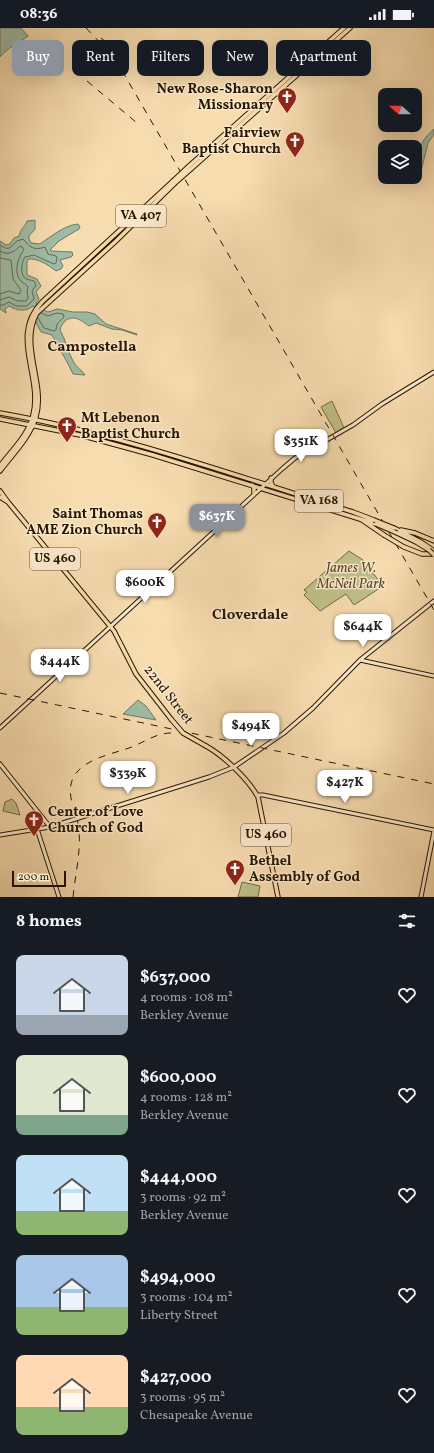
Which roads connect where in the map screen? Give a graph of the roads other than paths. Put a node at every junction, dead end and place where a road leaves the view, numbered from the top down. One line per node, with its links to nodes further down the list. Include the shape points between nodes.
1 (344, 28): 3 (main road, VA 407)
2 (350, 28): 3 (main road, VA 407)
3 (190, 168): 4 (main road, VA 407, bridge)
4 (43, 304): 8 (main road, VA 407, via 33,323 31,344 38,399); 8 (main road, VA 407, via 31,318 27,330 35,396)
5 (434, 372): 12 (street, via 353,425 295,458)
6 (0, 413): 8 (main road, VA 168)
7 (0, 419): 9 (main road, VA 168)
8 (34, 419): 9 (main road, VA 407); 14 (main road, VA 168, via 145,447)
9 (31, 425): 10 (main road); 11 (main road, via 25,439); 13 (main road, VA 168, via 80,435)
10 (0, 466)
11 (0, 471)
12 (271, 478): 14 (street); 16 (main road)
13 (251, 484): 15 (main road, VA 168); 18 (main road)
14 (264, 484): 15 (street); 16 (main road, VA 168)
15 (260, 487): 18 (street); 21 (main road, VA 168)
16 (274, 487): 22 (main road, VA 168, bridge)
17 (0, 491): 20 (main road, US 460)
18 (254, 493): 26 (street)
19 (0, 497): 20 (main road, US 460)
20 (8, 502): 26 (main road, US 460)
21 (356, 517): 24 (main road, VA 168, bridge, via 397,533); 24 (main road, bridge, via 404,548 422,554)
22 (394, 528): 23 (main road); 24 (main road, VA 168, via 421,542)
23 (434, 541)
24 (432, 552)
25 (434, 601): 27 (street)
26 (110, 626): 29 (street); 31 (main road, 22nd Street / US 460, bridge, via 136,674 183,733 220,755)
27 (360, 660): 28 (street); 31 (street, via 298,721)
28 (434, 676)
29 (0, 728)
30 (0, 764): 33 (street)
31 (234, 767): 32 (main road, US 460); 33 (street)
32 (257, 795): 35 (street); 38 (main road, US 460)
33 (50, 827): 34 (street)
34 (37, 829): 36 (street); 37 (street)
35 (434, 831): 39 (street)
36 (0, 835)
37 (59, 897)
38 (278, 897)
39 (421, 897)

